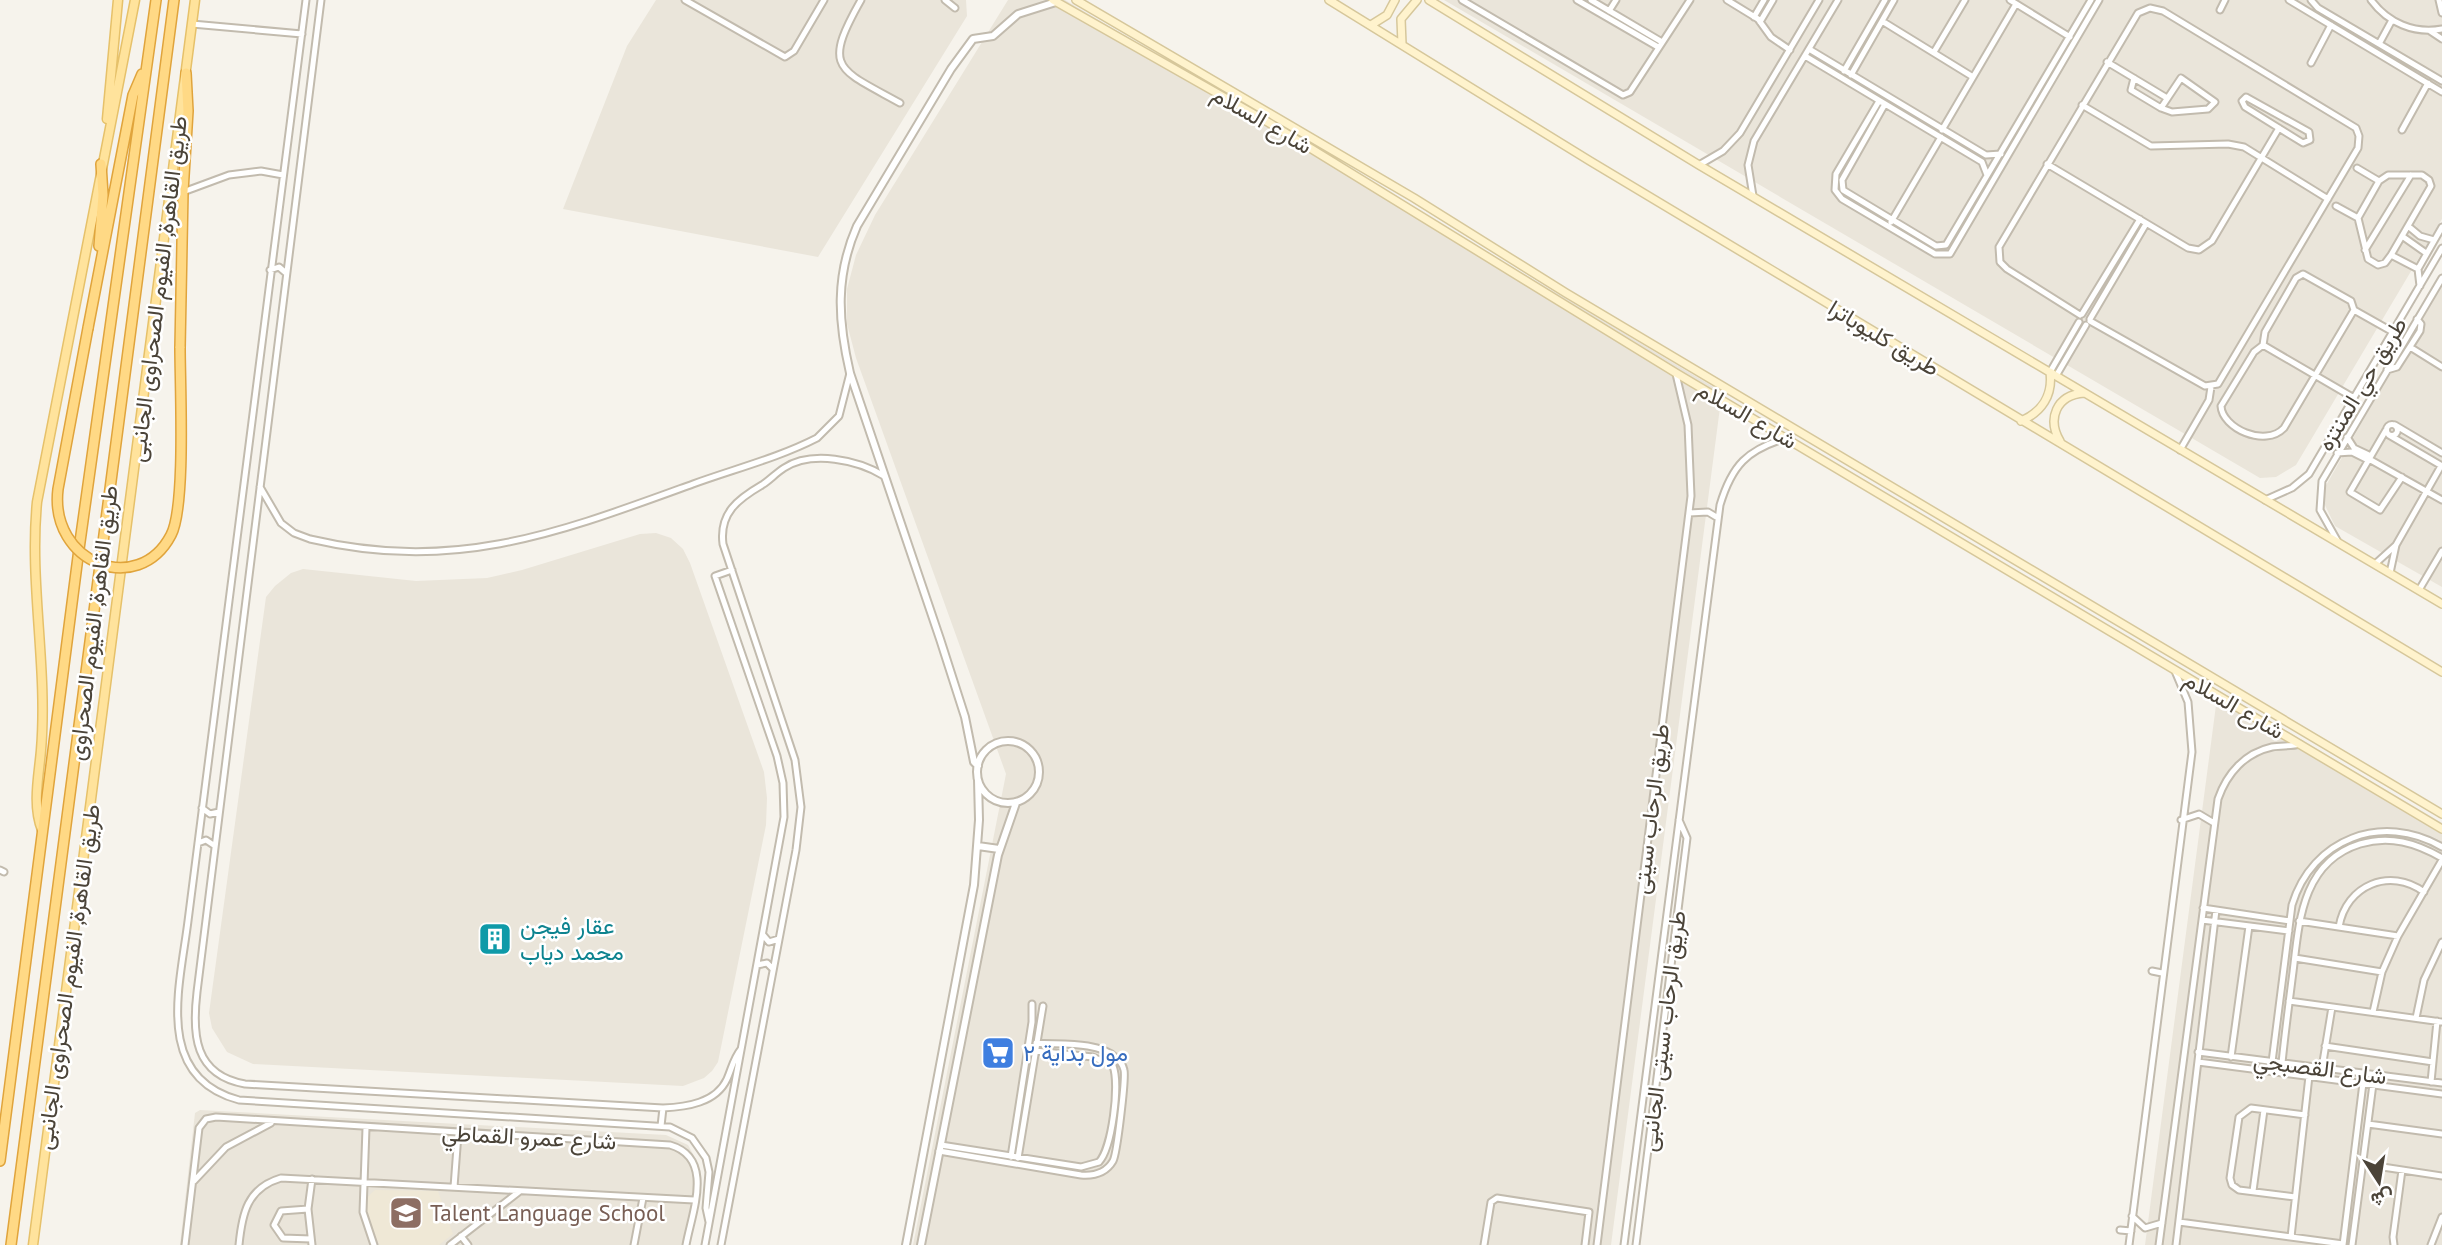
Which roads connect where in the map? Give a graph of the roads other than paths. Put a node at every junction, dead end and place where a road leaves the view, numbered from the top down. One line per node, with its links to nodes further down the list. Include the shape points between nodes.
1 (118, 0): 90 (main road)
2 (135, 0): 90 (main road, طريق القاهرة, الفيوم الصحراوى الجانبى)
3 (156, 0): 70 (highway, طريق القاهرة, الفيوم الصحراوى)
4 (174, 0): 290 (highway, طريق القاهرة, الفيوم الصحراوى)
5 (195, 0): 51 (main road, طريق القاهرة, الفيوم الصحراوى الجانبى)
6 (306, 0): 57 (street)
7 (321, 0): 117 (street)
8 (685, 0): 9 (street, via 785,57 794,51)
9 (824, 0)
10 (861, 0): 82 (street, via 841,36 842,63 852,76)
11 (945, 0): 40 (street)
12 (1076, 0): 129 (main road, شارع السلام, via 1414,198)
13 (1329, 0): 52 (main road, طريق كليوباترا)
14 (1395, 0): 52 (main road, via 1387,15)
15 (1417, 0): 61 (main road, via 1401,19)
16 (1430, 0): 97 (main road)
17 (1462, 0): 63 (street, via 1618,94 1630,92)
18 (1577, 0): 47 (street)
19 (1591, 0): 43 (street)
20 (1616, 0): 43 (street)
21 (1690, 0): 63 (street)
22 (1727, 0): 46 (street)
23 (1765, 0): 46 (street)
24 (1773, 0): 50 (street)
25 (1819, 0): 64 (street)
26 (1838, 0): 65 (street)
27 (1885, 0): 71 (street)
28 (1894, 0): 49 (street)
29 (1965, 0): 66 (street)
30 (2010, 0): 39 (street)
31 (2091, 0): 58 (street)
32 (2099, 0): 111 (street, via 1952,251 1935,254)
33 (2225, 0): 42 (street)
34 (2289, 0): 45 (street)
35 (2311, 0): 41 (street)
36 (2371, 0): 48 (street)
37 (2439, 0): 44 (street)
38 (1054, 1): 129 (main road, شارع السلام); 141 (street, via 1018,14 993,36 973,39 858,226 845,261 839,300)
39 (2017, 4): 58 (street); 75 (street)
40 (955, 8)
41 (2318, 8): 45 (street); 56 (street)
42 (2220, 10)
43 (1609, 11): 47 (street)
44 (2442, 13)
45 (2314, 15): 53 (street)
46 (1754, 17): 50 (street)
47 (1614, 18): 63 (street)
48 (2392, 20): 55 (street); 62 (street)
49 (1882, 21): 66 (street); 74 (street)
50 (1760, 22): 64 (street)
51 (192, 24): 57 (street); 73 (main road, طريق القاهرة, الفيوم الصحراوى الجانبى)
52 (1370, 25): 61 (main road, طريق كليوباترا)
53 (2331, 25): 60 (street); 68 (street)
54 (2442, 29): 55 (street)
55 (2429, 31): 59 (street)
56 (2360, 33): 60 (street); 62 (street)
57 (302, 34): 99 (street)
58 (2070, 37): 93 (street)
59 (2442, 39)
60 (2356, 40): 72 (street)
61 (1402, 44): 148 (main road, طريق كليوباترا)
62 (2379, 44): 69 (street)
63 (1660, 45)
64 (1790, 50): 89 (street)
65 (1807, 52): 71 (street); 81 (street); 92 (street)
66 (1934, 52): 75 (street)
67 (2107, 62): 76 (street); 84 (street); 105 (street, via 2133,17 2157,9 2353,126 2359,144)
68 (2311, 63)
69 (2412, 64): 72 (street); 77 (street)
70 (145, 70): 122 (highway, via 135,90); 193 (highway, طريق القاهرة, الفيوم الصحراوى)
71 (1844, 71): 74 (street)
72 (2408, 71): 78 (street)
73 (186, 73): 103 (highway); 291 (main road, طريق القاهرة, الفيوم الصحراوى الجانبى)
74 (1851, 75): 87 (street)
75 (1973, 77): 87 (street)
76 (2134, 78): 80 (street); 85 (street, via 2130,90)
77 (2442, 81)
78 (2428, 83): 79 (street); 88 (street)
79 (2442, 92)
80 (2167, 98): 85 (street); 85 (street, via 2183,78 2212,97 2214,104 2208,109 2176,112)
81 (1879, 101): 83 (street); 111 (street, via 1834,182 1842,199)
82 (900, 103)
83 (1885, 104): 91 (street); 109 (street, via 1842,183 1846,192)
84 (2082, 104): 94 (street, via 2151,146 2232,144); 96 (street)
85 (2161, 108)
86 (2279, 128): 86 (street, via 2303,143 2311,139 2309,132 2250,97 2244,99 2245,107); 94 (street)
87 (1943, 130): 91 (street); 93 (street, via 1986,155)
88 (2402, 130)
89 (1740, 133): 92 (street); 97 (street, via 1723,152)
90 (107, 138): 95 (main road, طريق القاهرة, الفيوم الصحراوى الجانبى)
91 (1941, 138): 101 (street, via 1982,162); 109 (street)
92 (1754, 141): 104 (street, via 1748,165)
93 (2001, 154): 101 (street)
94 (2262, 157): 105 (street); 110 (street, via 2204,248 2188,248)
95 (101, 164): 122 (highway); 193 (main road, طريق القاهرة, الفيوم الصحراوى الجانبى, via 35,522 33,561 44,694 37,806)
96 (2047, 164): 108 (street); 131 (street, via 2001,242 1999,257 2007,270)
97 (1699, 165): 104 (main road)
98 (2357, 168): 102 (street)
99 (283, 175): 103 (street, via 261,171 229,175); 115 (street)
100 (2411, 175): 102 (street, via 2388,175); 112 (street, via 2425,176 2431,186); 119 (street)
101 (1987, 177): 109 (street, via 1946,245 1936,246)
102 (2379, 181): 107 (street)
103 (183, 192): 122 (highway, bridge, via 178,502 172,534 147,559 124,566 101,564 71,545 57,513)
104 (1753, 197): 143 (main road)
105 (2328, 199): 145 (street, via 2220,382)
106 (2336, 206): 107 (street)
107 (2358, 218): 119 (street)
108 (2140, 219): 110 (street); 131 (street)
109 (1892, 220): 111 (street)
110 (2146, 223): 131 (street)
111 (1888, 226)
112 (2408, 226): 114 (street); 116 (street)
113 (2442, 227): 116 (street)
114 (2402, 236): 120 (street); 121 (street)
115 (274, 240): 117 (street); 124 (street)
116 (2434, 240): 120 (street)
117 (290, 243): 125 (street)
118 (2442, 248): 127 (street, طريق حي المنتزه)
119 (2365, 250): 121 (street, via 2368,259 2378,265)
120 (2426, 253): 123 (street)
121 (2391, 255): 123 (street)
122 (100, 267)
123 (2418, 269): 127 (street)
124 (270, 270): 125 (street, via 279,267); 186 (street)
125 (286, 272): 164 (street)
126 (2442, 278): 128 (street, طريق حي المنتزه)
127 (2420, 286): 133 (street, طريق حي المنتزه)
128 (2438, 291): 132 (street, طريق حي المنتزه)
129 (1563, 297): 142 (main road, شارع السلام); 178 (main road, شارع السلام)
130 (2354, 310): 133 (street); 136 (street, via 2351,301 2308,275 2300,275 2265,332); 144 (street)
131 (2085, 319): 134 (street); 135 (street); 145 (street)
132 (2417, 319): 137 (street, via 2421,328); 140 (street, طريق حي المنتزه)
133 (2393, 332): 147 (street, طريق حي المنتزه)
134 (2072, 335): 135 (street); 138 (street)
135 (2078, 338): 138 (street)
136 (2263, 345): 144 (street); 144 (street, via 2253,352 2222,402 2227,421 2259,438 2276,435)
137 (2410, 348): 139 (street); 140 (street, via 2396,369)
138 (2065, 354): 143 (street)
139 (2442, 367)
140 (2387, 370): 150 (street, طريق حي المنتزه)
141 (850, 373): 154 (street, via 842,409 830,429); 161 (street)
142 (1675, 373): 151 (main road, شارع السلام); 168 (street, طريق الرحاب سيتى, via 1690,443)
143 (2053, 374): 146 (main road); 148 (main road, via 2044,404)
144 (2314, 375): 147 (street)
145 (2211, 387): 153 (street, via 2209,400)
146 (2084, 393): 152 (main road, via 2067,398 2053,414 2053,429); 153 (main road)
147 (2354, 398): 160 (street, طريق حي المنتزه)
148 (2021, 421): 152 (main road, طريق كليوباترا)
149 (2388, 433): 156 (street, via 2389,425 2395,425); 157 (street); 158 (street)
150 (2347, 437): 155 (street, طريق حي المنتزه); 157 (street)
151 (1786, 438): 169 (street, طريق الرحاب سيتى, via 1746,456 1726,486); 179 (main road, شارع السلام)
152 (2062, 444): 181 (main road, طريق كليوباترا)
153 (2180, 450): 166 (main road)
154 (779, 453): 159 (street); 164 (street, via 554,532 509,544 447,552 387,551 302,537 281,523)
155 (2337, 453): 157 (street); 163 (street, طريق حي المنتزه)
156 (2442, 453)
157 (2369, 458): 162 (street); 162 (street, via 2350,492 2377,510 2384,507)
158 (2441, 466): 165 (street)
159 (784, 468): 161 (street, via 838,459); 174 (street, via 729,510 722,538)
160 (2309, 474): 163 (street); 166 (street, طريق حي المنتزه)
161 (884, 476): 183 (street)
162 (2402, 477): 165 (street)
163 (2322, 481): 170 (street, طريق حي المنتزه, via 2320,510)
164 (260, 487): 187 (street)
165 (2426, 491): 167 (street); 171 (street)
166 (2265, 500): 170 (main road)
167 (2442, 500)
168 (1689, 513): 169 (street, via 1708,512); 304 (street, طريق الرحاب سيتى)
169 (1718, 518): 189 (street, طريق الرحاب سيتى)
170 (2338, 542): 173 (main road)
171 (2396, 545): 173 (street); 175 (street)
172 (2442, 551): 176 (street)
173 (2375, 564): 175 (main road)
174 (732, 570): 210 (street, via 715,576 783,783 783,829); 212 (street, via 789,738 799,784 799,832)
175 (2390, 573): 176 (main road)
176 (2419, 590): 177 (main road)
177 (2442, 604)
178 (2165, 650): 179 (main road); 188 (main road, شارع السلام)
179 (2158, 662): 180 (main road, شارع السلام)
180 (2175, 671): 182 (main road, شارع السلام); 190 (street, via 2188,702 2193,735)
181 (2442, 672)
182 (2300, 743): 191 (street, via 2263,750 2237,766 2221,789); 192 (main road, شارع السلام)
183 (978, 766): 184 (street); 185 (street, via 986,751 1001,742 1018,743 1033,753 1039,779 1030,795)
184 (978, 780): 185 (street, via 997,802); 196 (street)
185 (1016, 803): 198 (street)
186 (202, 808): 187 (street, via 210,814); 194 (street)
187 (219, 812): 195 (street)
188 (2442, 814)
189 (1679, 819): 305 (street, طريق الرحاب سيتى); 306 (street, طريق الرحاب سيتى الجانبى, via 1688,838)
190 (2181, 820): 191 (street, via 2199,814); 219 (street)
191 (2214, 823): 201 (street)
192 (2442, 829)
193 (41, 830): 265 (highway, طريق القاهرة, الفيوم الصحراوى)
194 (198, 843): 195 (street, via 206,840); 258 (street, via 177,1026 188,1064 201,1081 219,1093 250,1102)
195 (215, 846): 252 (street, via 193,1028 203,1057 225,1078 251,1085)
196 (978, 846): 198 (street); 300 (street, via 968,924)
197 (2442, 847): 206 (street, via 2394,831 2337,843 2304,876)
198 (999, 849): 262 (street)
199 (2442, 859): 200 (street); 204 (street, via 2420,846 2394,840 2355,846 2332,860 2314,879)
200 (2424, 892): 208 (street, via 2403,881 2371,883 2351,897); 211 (street)
201 (2203, 908): 202 (street); 203 (street)
202 (2216, 910): 205 (street); 206 (street)
203 (2202, 920): 205 (street); 283 (street)
204 (2299, 920): 208 (street); 214 (street)
205 (2214, 921): 207 (street); 232 (street)
206 (2290, 921): 209 (street)
207 (2249, 926): 209 (street); 234 (street)
208 (2339, 927): 211 (street)
209 (2289, 931): 236 (street)
210 (763, 935): 212 (street, via 771,942); 215 (street)
211 (2398, 936): 218 (street)
212 (779, 939): 216 (street)
213 (2442, 942): 225 (street, via 2424,980)
214 (2295, 958): 218 (street); 220 (street)
215 (757, 965): 216 (street, via 765,963); 230 (street)
216 (773, 969): 299 (street)
217 (2152, 971): 219 (street)
218 (2382, 972): 224 (street)
219 (2162, 973): 279 (street)
220 (2289, 1001): 223 (street); 238 (street)
221 (1032, 1004): 227 (street)
222 (1043, 1006): 227 (street)
223 (2332, 1007): 224 (street); 229 (street)
224 (2374, 1012): 225 (street)
225 (2416, 1018): 226 (street)
226 (2439, 1021): 237 (street)
227 (1035, 1030): 228 (street); 264 (street)
228 (1036, 1043): 231 (street); 253 (street, via 1095,1048 1114,1055 1124,1070)
229 (2325, 1046): 237 (street); 240 (street)
230 (741, 1049): 252 (street, via 716,1094 691,1105); 281 (street)
231 (1035, 1051): 251 (street, via 1093,1056 1109,1062 1115,1072); 264 (street)
232 (2198, 1052): 233 (street, شارع القصبجي); 235 (street)
233 (2223, 1056): 234 (street, شارع القصبجي); 239 (street)
234 (2231, 1057): 236 (street, شارع القصبجي)
235 (2198, 1062): 239 (street, شارع القصبجي); 282 (street)
236 (2272, 1062): 238 (street, شارع القصبجي)
237 (2433, 1062): 243 (street)
238 (2282, 1063): 240 (street, شارع القصبجي)
239 (2222, 1065): 241 (street, شارع القصبجي)
240 (2322, 1068): 242 (street, شارع القصبجي)
241 (2309, 1076): 244 (street, شارع القصبجي); 255 (street)
242 (2401, 1078): 243 (street, شارع القصبجي); 247 (street)
243 (2431, 1082): 245 (street, شارع القصبجي)
244 (2363, 1083): 246 (street, شارع القصبجي); 249 (street)
245 (2442, 1083)
246 (2373, 1084): 247 (street, شارع القصبجي); 250 (street)
247 (2400, 1088): 248 (street, شارع القصبجي)
248 (2442, 1094)
249 (2361, 1097): 250 (street); 310 (street)
250 (2371, 1098): 257 (street)
251 (1112, 1107): 253 (street); 264 (street, via 1109,1144 1099,1162 1081,1167)
252 (663, 1108): 258 (street)
253 (1120, 1108): 263 (street, via 1115,1157 1098,1174 1067,1174)
254 (2264, 1110): 255 (street); 274 (street); 274 (street, via 2251,1108 2239,1117 2231,1168 2232,1185)
255 (2305, 1115): 275 (street)
256 (273, 1123): 259 (street, شارع عمرو القماطي); 270 (street, شارع عمرو القماطي, via 226,1147); 270 (street, شارع عمرو القماطي, via 206,1119 199,1128)
257 (2368, 1125): 261 (street); 266 (street)
258 (661, 1126): 281 (street, via 685,1133 706,1158)
259 (366, 1128): 260 (street, شارع عمرو القماطي); 271 (street)
260 (458, 1134): 272 (street); 277 (street, شارع عمرو القماطي, via 670,1145 696,1164)
261 (2442, 1134)
262 (940, 1148): 263 (street); 301 (street)
263 (971, 1154): 264 (street)
264 (1014, 1157)
265 (0, 1161)
266 (2363, 1164): 267 (street); 311 (street)
267 (2402, 1170): 268 (street); 312 (street)
268 (2442, 1176)
269 (312, 1179): 271 (street); 278 (street); 293 (street, via 281,1178 256,1191 244,1209)
270 (194, 1181): 292 (street, شارع عمرو القماطي)
271 (363, 1182): 272 (street); 289 (street, via 363,1212)
272 (454, 1187): 273 (street)
273 (520, 1191): 276 (street); 286 (street)
274 (2253, 1191): 275 (street)
275 (2295, 1197): 287 (street)
276 (643, 1198): 277 (street); 296 (street)
277 (694, 1200): 297 (street, شارع عمرو القماطي)
278 (308, 1209): 288 (street); 288 (street, via 281,1211 274,1225 283,1238)
279 (2133, 1216): 283 (street, via 2145,1228); 285 (street)
280 (2442, 1217): 313 (street)
281 (709, 1222): 298 (street)
282 (2179, 1222): 287 (street); 309 (street)
283 (2162, 1223): 308 (street)
284 (2120, 1230): 285 (street)
285 (2131, 1231): 307 (street)
286 (461, 1236): 294 (street); 295 (street)
287 (2291, 1237): 310 (street)
288 (312, 1242)
289 (371, 1244)
290 (11, 1245)
291 (33, 1245)
292 (185, 1245)
293 (239, 1245)
294 (450, 1245)
295 (468, 1245)
296 (634, 1245)
297 (686, 1245)
298 (705, 1245)
299 (721, 1245)
300 (906, 1245)
301 (921, 1245)
302 (1484, 1245): 303 (street, via 1491,1202 1497,1198 1589,1212)
303 (1585, 1245)
304 (1597, 1245)
305 (1624, 1245)
306 (1636, 1245)
307 (2129, 1245)
308 (2159, 1245)
309 (2176, 1245)
310 (2343, 1245)
311 (2352, 1245)
312 (2394, 1245)
313 (2431, 1245)

